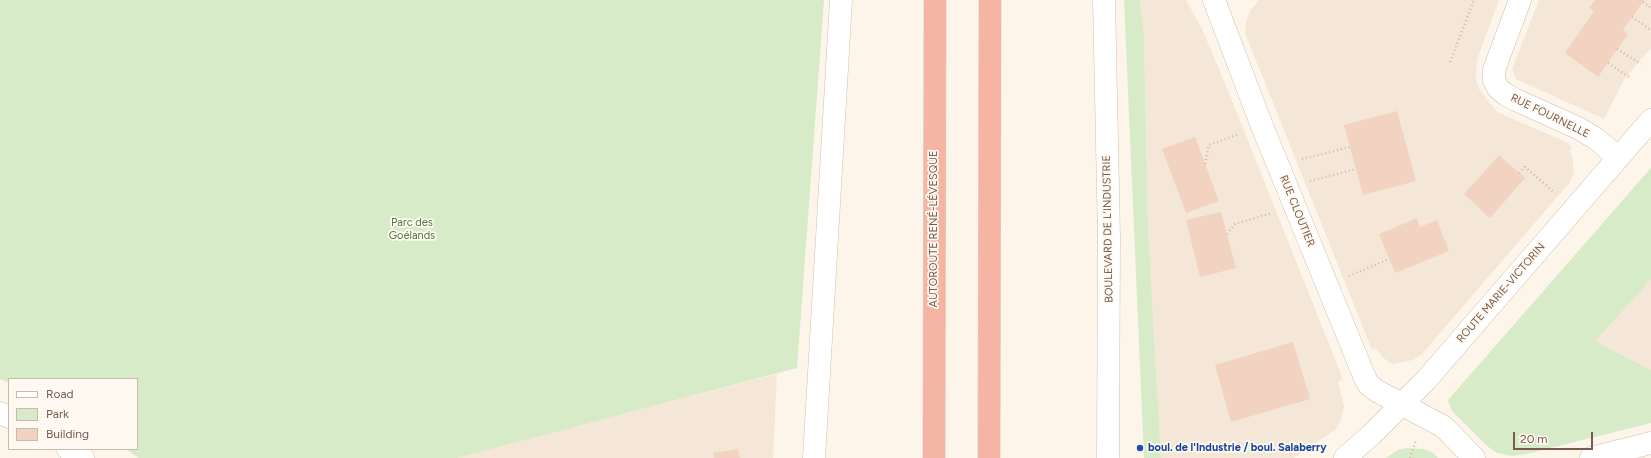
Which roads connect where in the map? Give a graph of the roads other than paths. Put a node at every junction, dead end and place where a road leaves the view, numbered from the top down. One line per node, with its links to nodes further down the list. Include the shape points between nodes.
1 (841, 0): 13 (street)
2 (935, 0): 14 (highway, AUTOROUTE RENÉ-LÉVESQUE)
3 (990, 0): 15 (highway)
4 (1104, 0): 16 (street, BOULEVARD DE L'INDUSTRIE, via 1109,237)
5 (1214, 0): 9 (street, RUE CLOUTIER, via 1262,126 1365,378 1372,388)
6 (1520, 0): 8 (street, RUE FOURNELLE, via 1494,70 1494,80 1498,88 1516,100 1578,128 1595,138)
7 (1651, 120): 8 (street, ROUTE MARIE-VICTORIN)
8 (1618, 158): 9 (street, ROUTE MARIE-VICTORIN, via 1426,380)
9 (1402, 404): 17 (street, ROUTE MARIE-VICTORIN); 18 (street, RUE CLOUTIER, via 1444,427)
10 (1651, 443): 19 (street)
11 (70, 450): 12 (street)
12 (83, 458)
13 (814, 458)
14 (934, 458)
15 (989, 458)
16 (1108, 458)
17 (1345, 458)
18 (1474, 458)
19 (1591, 458)

